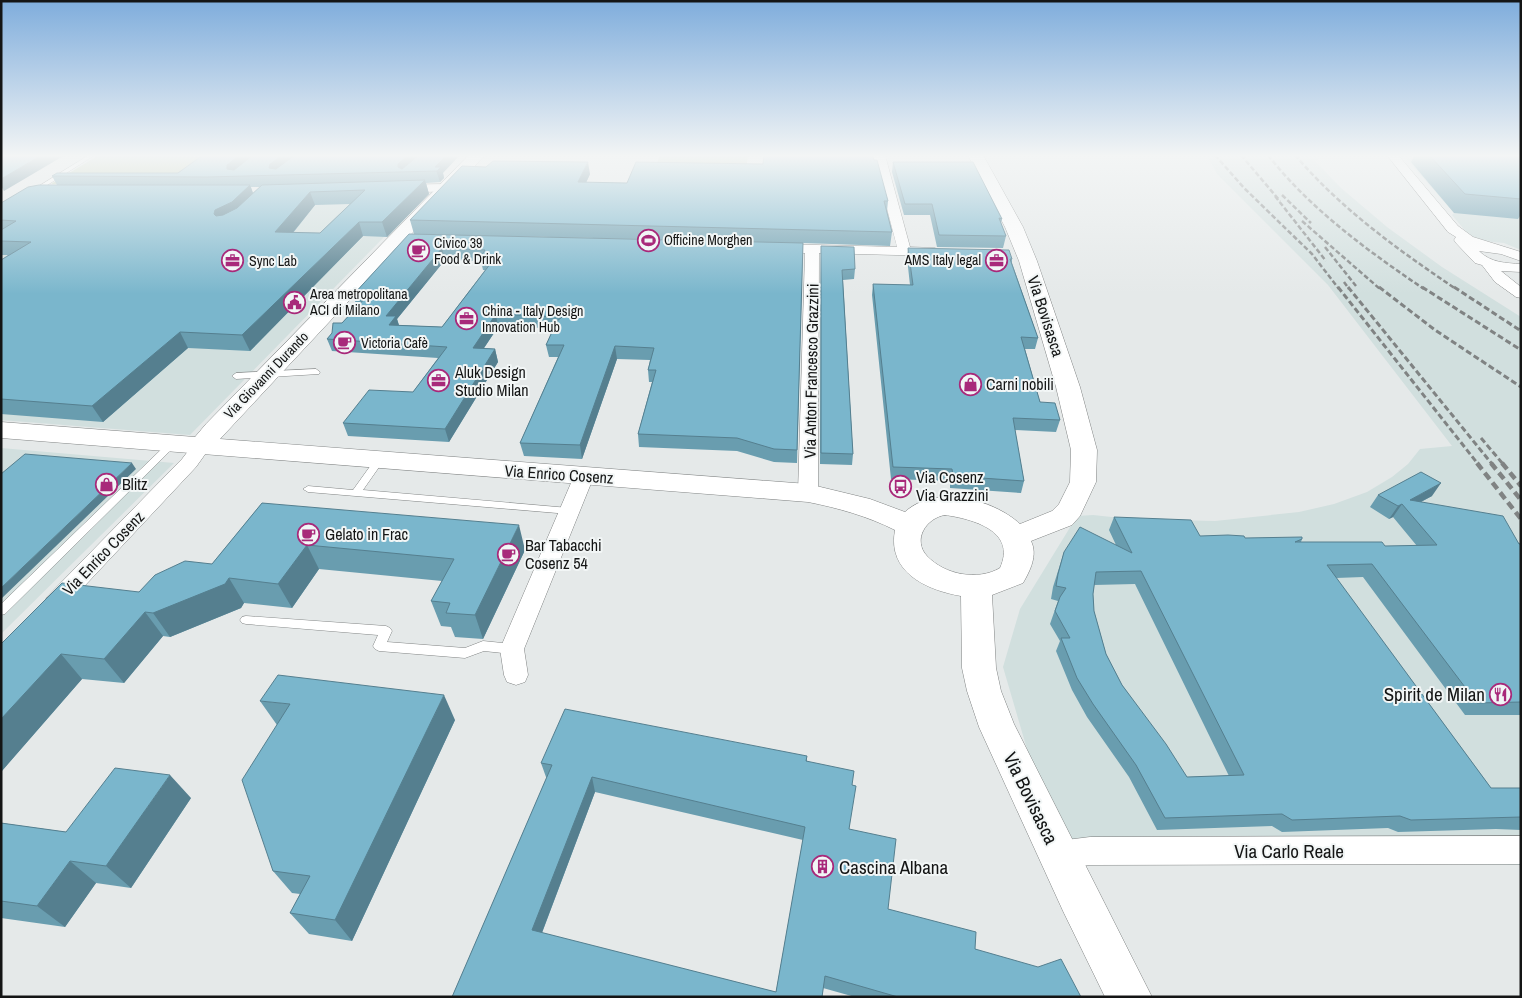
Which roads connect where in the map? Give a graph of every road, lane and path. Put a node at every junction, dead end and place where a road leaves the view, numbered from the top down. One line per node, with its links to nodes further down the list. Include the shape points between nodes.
1 (433, 202): 6 (street, Via Giovanni Durando)
2 (891, 202): 11 (street)
3 (1001, 202): 32 (street, Via Bovisasca, via 1014,227 1018,254 1068,387 1082,435 1085,466 1079,493 1062,518)
4 (1430, 202): 5 (street)
5 (1453, 229): 10 (street, via 1468,240); 12 (street)
6 (397, 239): 7 (street); 20 (street, Via Giovanni Durando)
7 (417, 240)
8 (762, 248): 9 (street)
9 (812, 249): 11 (street); 29 (street, Via Anton Francesco Grazzini)
10 (1494, 249): 12 (street, via 1480,248); 14 (street)
11 (905, 252): 13 (street)
12 (1473, 252): 15 (street, via 1475,257)
13 (953, 253)
14 (1521, 257)
15 (1487, 263): 16 (street); 18 (street, via 1500,279)
16 (1521, 269): 17 (street, via 1515,276)
17 (1521, 287)
18 (1521, 294)
19 (316, 372): 20 (lane)
20 (266, 374): 21 (lane); 24 (street, Via Giovanni Durando)
21 (236, 376)
22 (1, 430): 23 (street, Via Enrico Cosenz)
23 (173, 443): 24 (street, Via Enrico Cosenz); 34 (lane)
24 (202, 446): 25 (street, Via Enrico Cosenz); 35 (street, Via Enrico Cosenz, via 189,464)
25 (379, 460): 26 (street, Via Enrico Cosenz); 28 (lane)
26 (584, 476): 29 (street, Via Enrico Cosenz); 30 (street)
27 (308, 489): 28 (lane)
28 (356, 493): 30 (lane)
29 (808, 493): 31 (street, Via Enrico Cosenz, via 884,512)
30 (569, 512): 37 (street)
31 (910, 526): 32 (street, via 915,518 932,508 958,507 995,518); 33 (street, via 907,546 917,564 940,580)
32 (1014, 537): 33 (street, via 1020,558 1012,575 990,585)
33 (975, 587): 40 (street, Via Bovisasca, via 983,689 997,727)
34 (1, 612)
35 (40, 618)
36 (246, 620): 37 (lane, via 386,631 379,646 464,652 483,646)
37 (512, 649): 38 (street)
38 (516, 675)
39 (1521, 850): 40 (street, Via Carlo Reale, via 1090,851)
40 (1058, 855): 41 (street, Via Bovisasca)
41 (1129, 997)

